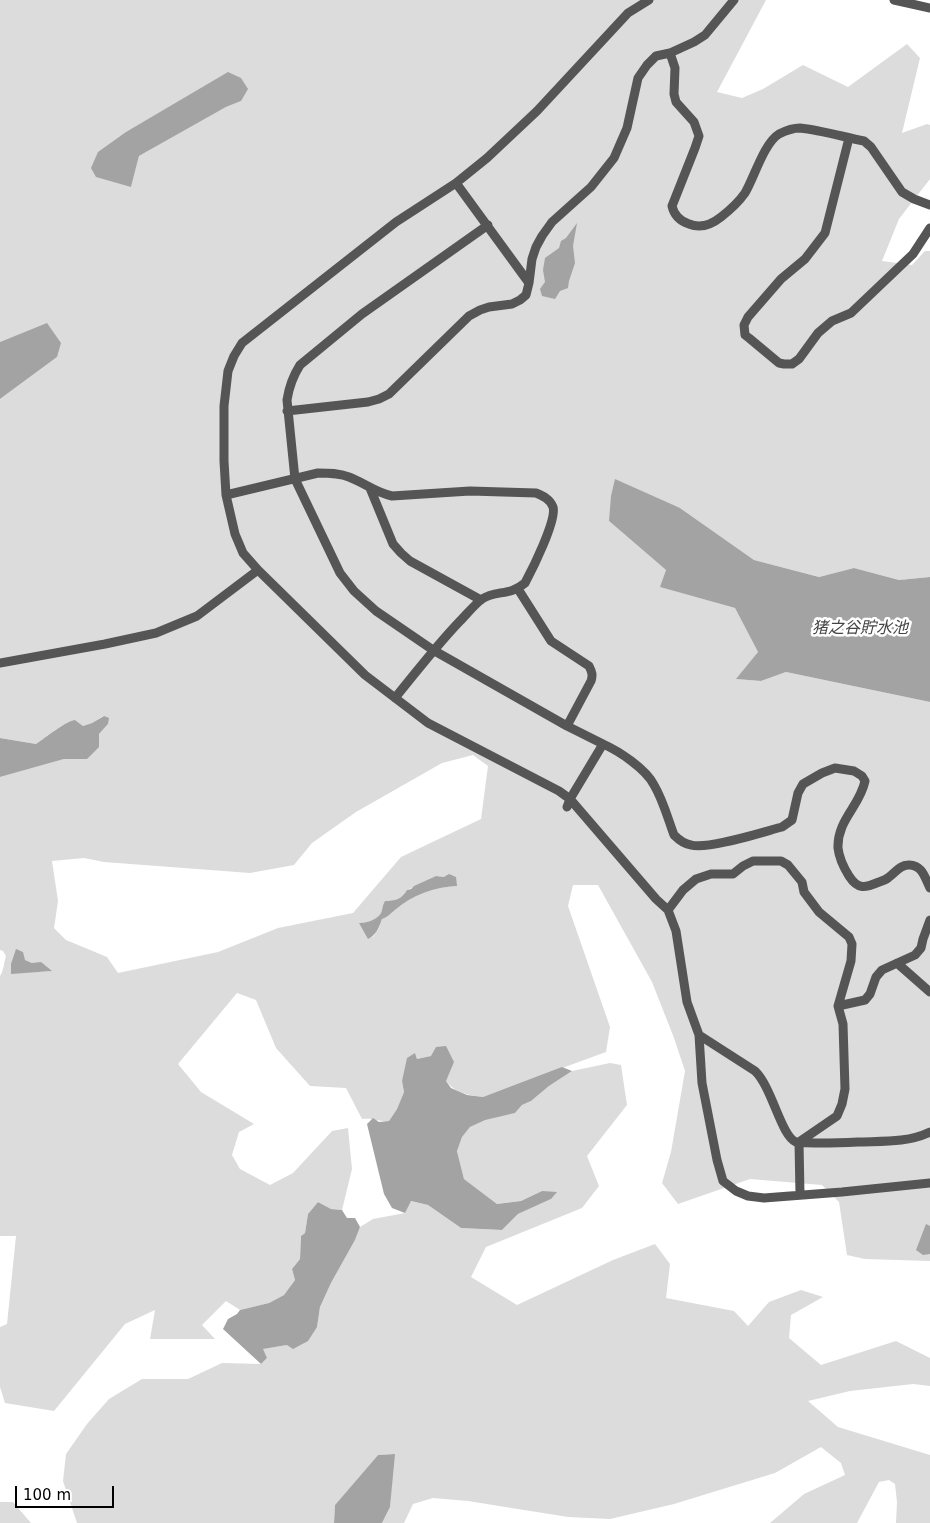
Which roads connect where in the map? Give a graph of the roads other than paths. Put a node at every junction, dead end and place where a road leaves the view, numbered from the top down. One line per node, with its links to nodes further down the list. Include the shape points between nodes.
1 (649, 0): 7 (street, via 628,13 537,111)
2 (734, 0): 5 (street, via 705,35)
3 (894, 0): 4 (street)
4 (930, 8)
5 (670, 53): 6 (street, via 675,68 676,102 694,122 699,136 672,206 684,222 704,226 734,208 769,144 778,135 799,128); 11 (street, via 656,56 638,78 626,128 614,158 542,236 532,259)
6 (849, 138): 8 (street, via 864,141 871,147 902,192); 10 (street, via 825,233 805,259 781,279 748,317 744,326 748,338 779,363 792,364 818,333 832,321 851,313 913,254)
7 (456, 183): 9 (street); 15 (street, via 396,222 242,344 228,371 224,406)
8 (930, 205)
9 (488, 225): 11 (street); 12 (street, via 362,314 300,365 288,389)
10 (930, 228)
11 (529, 283): 12 (street, via 526,295 520,300 469,316 389,394 368,402)
12 (287, 411): 13 (street)
13 (295, 479): 14 (street, via 330,473 350,477); 15 (street); 19 (street, via 340,573 354,591 376,611)
14 (370, 488): 17 (street, via 392,496 470,491 544,496 550,501 554,515 529,576); 18 (street, via 401,553)
15 (226, 494): 16 (street, via 240,547)
16 (258, 570): 20 (street, via 197,616 156,633); 21 (street, via 366,675)
17 (518, 589): 18 (street); 22 (street, via 551,641 591,670 591,681)
18 (481, 600): 19 (street)
19 (433, 650): 21 (street); 22 (street)
20 (0, 663)
21 (395, 698): 24 (street, via 428,723 559,791)
22 (566, 726): 23 (street)
23 (603, 744): 24 (street); 25 (street, via 624,755 654,783 674,835 693,846 711,845 782,827 792,820 803,784 835,768 854,771 866,781 838,838 838,851 848,875 855,884 868,887 889,878 906,864 924,874)
24 (569, 803): 26 (street)
25 (930, 888)
26 (668, 910): 30 (street, via 696,879 711,874 733,874 753,861 788,865 819,912 849,937 852,944 851,961); 31 (street, via 676,931 687,1002)
27 (930, 920): 28 (street, via 921,948 915,955)
28 (897, 963): 29 (street); 30 (street, via 882,970 865,1000)
29 (930, 992)
30 (838, 1006): 33 (street, via 843,1024 845,1089 842,1104 836,1116)
31 (698, 1035): 33 (street, via 762,1077 783,1127 792,1140); 35 (street, via 702,1083 723,1181 748,1196)
32 (930, 1132): 33 (street, via 903,1141)
33 (799, 1142): 35 (street)
34 (930, 1183): 35 (street)
35 (800, 1195)

